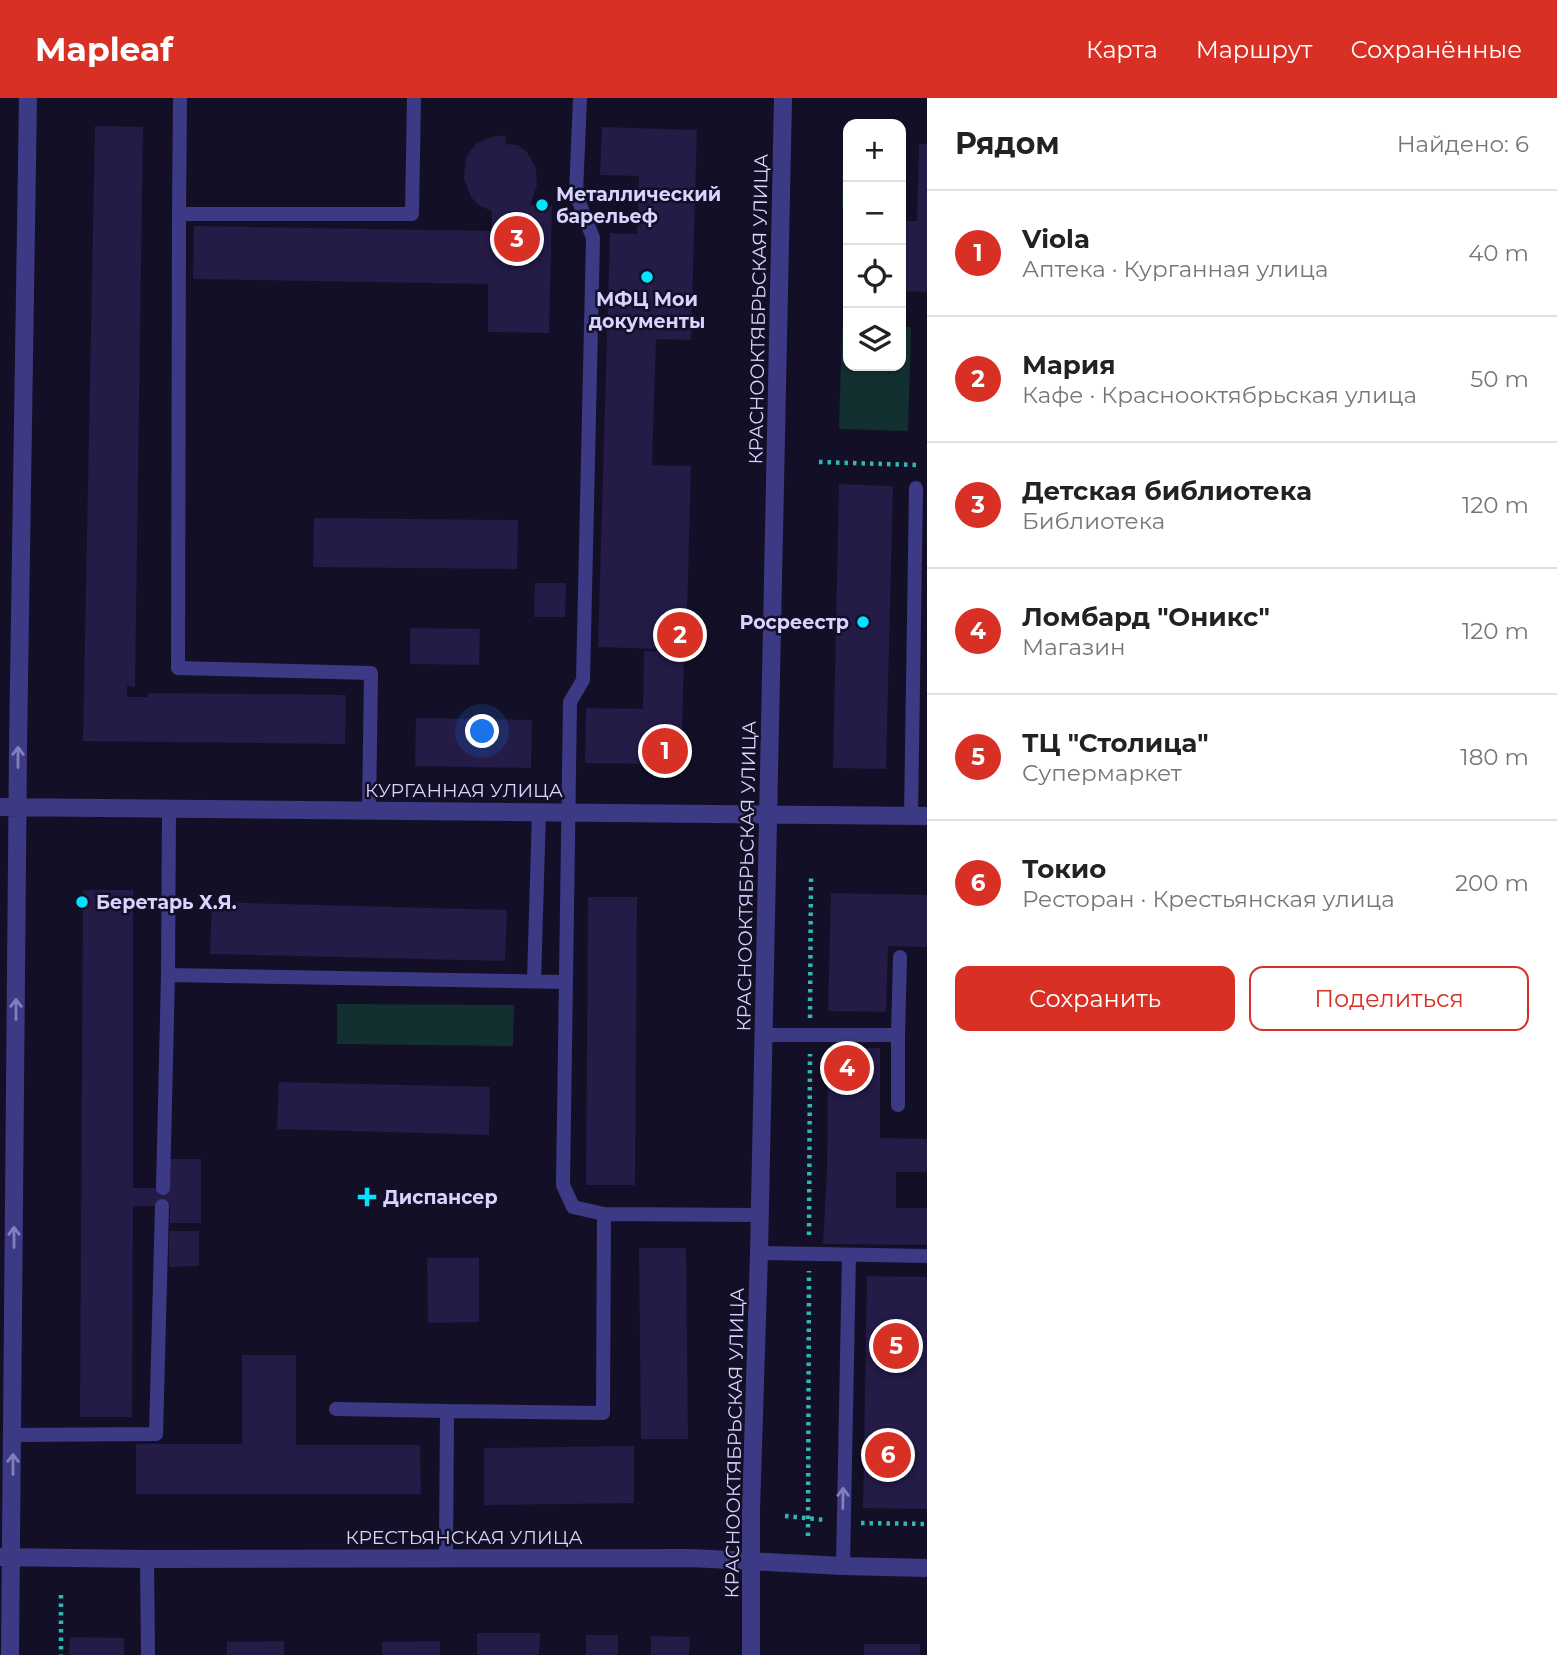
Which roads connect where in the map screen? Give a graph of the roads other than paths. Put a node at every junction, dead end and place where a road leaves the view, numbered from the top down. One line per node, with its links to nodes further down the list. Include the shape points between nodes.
1 (28, 98): 10 (street, one-way to 1)
2 (180, 98): 6 (lane)
3 (414, 98): 6 (lane, via 412,214)
4 (580, 98): 14 (lane, via 576,194 593,238 593,252 583,680 570,702)
5 (783, 98): 15 (street, КРАСНООКТЯБРЬСКАЯ УЛИЦА)
6 (179, 214): 12 (lane, via 178,668 371,673)
7 (916, 488): 8 (lane)
8 (921, 518): 9 (lane)
9 (920, 685): 16 (lane)
10 (9, 807): 11 (street, КУРГАННАЯ УЛИЦА); 33 (street, one-way to 10)
11 (169, 808): 12 (street, КУРГАННАЯ УЛИЦА); 18 (lane)
12 (369, 810): 13 (street, КУРГАННАЯ УЛИЦА)
13 (540, 811): 14 (street, КУРГАННАЯ УЛИЦА); 19 (lane)
14 (570, 812): 15 (street, КУРГАННАЯ УЛИЦА); 20 (lane)
15 (768, 813): 16 (street, КУРГАННАЯ УЛИЦА); 21 (street, КРАСНООКТЯБРЬСКАЯ УЛИЦА)
16 (919, 816)
17 (900, 957): 22 (lane)
18 (168, 975): 19 (lane); 24 (lane)
19 (534, 981): 20 (lane)
20 (565, 982): 26 (lane, via 563,1185 573,1208)
21 (763, 1035): 22 (lane); 27 (street, КРАСНООКТЯБРЬСКАЯ УЛИЦА)
22 (898, 1035): 23 (lane)
23 (898, 1105)
24 (163, 1188)
25 (162, 1206): 33 (lane, via 156,1434)
26 (604, 1214): 27 (lane); 32 (lane, via 603,1413)
27 (759, 1215): 28 (street, КРАСНООКТЯБРЬСКАЯ УЛИЦА)
28 (759, 1253): 29 (lane); 37 (street, КРАСНООКТЯБРЬСКАЯ УЛИЦА)
29 (849, 1255): 30 (lane); 38 (lane, one-way to 29)
30 (927, 1256)
31 (336, 1409): 32 (lane)
32 (447, 1411): 35 (lane)
33 (13, 1434): 34 (street, one-way to 33)
34 (6, 1557): 36 (street, КРЕСТЬЯНСКАЯ УЛИЦА); 40 (street)
35 (446, 1558): 36 (street, КРЕСТЬЯНСКАЯ УЛИЦА); 37 (street, КРЕСТЬЯНСКАЯ УЛИЦА)
36 (147, 1559): 41 (lane)
37 (751, 1561): 38 (street, КРЕСТЬЯНСКАЯ УЛИЦА); 42 (street, КРАСНООКТЯБРЬСКАЯ УЛИЦА)
38 (842, 1566): 39 (street, КРЕСТЬЯНСКАЯ УЛИЦА)
39 (927, 1568)
40 (10, 1655)
41 (148, 1655)
42 (751, 1655)

